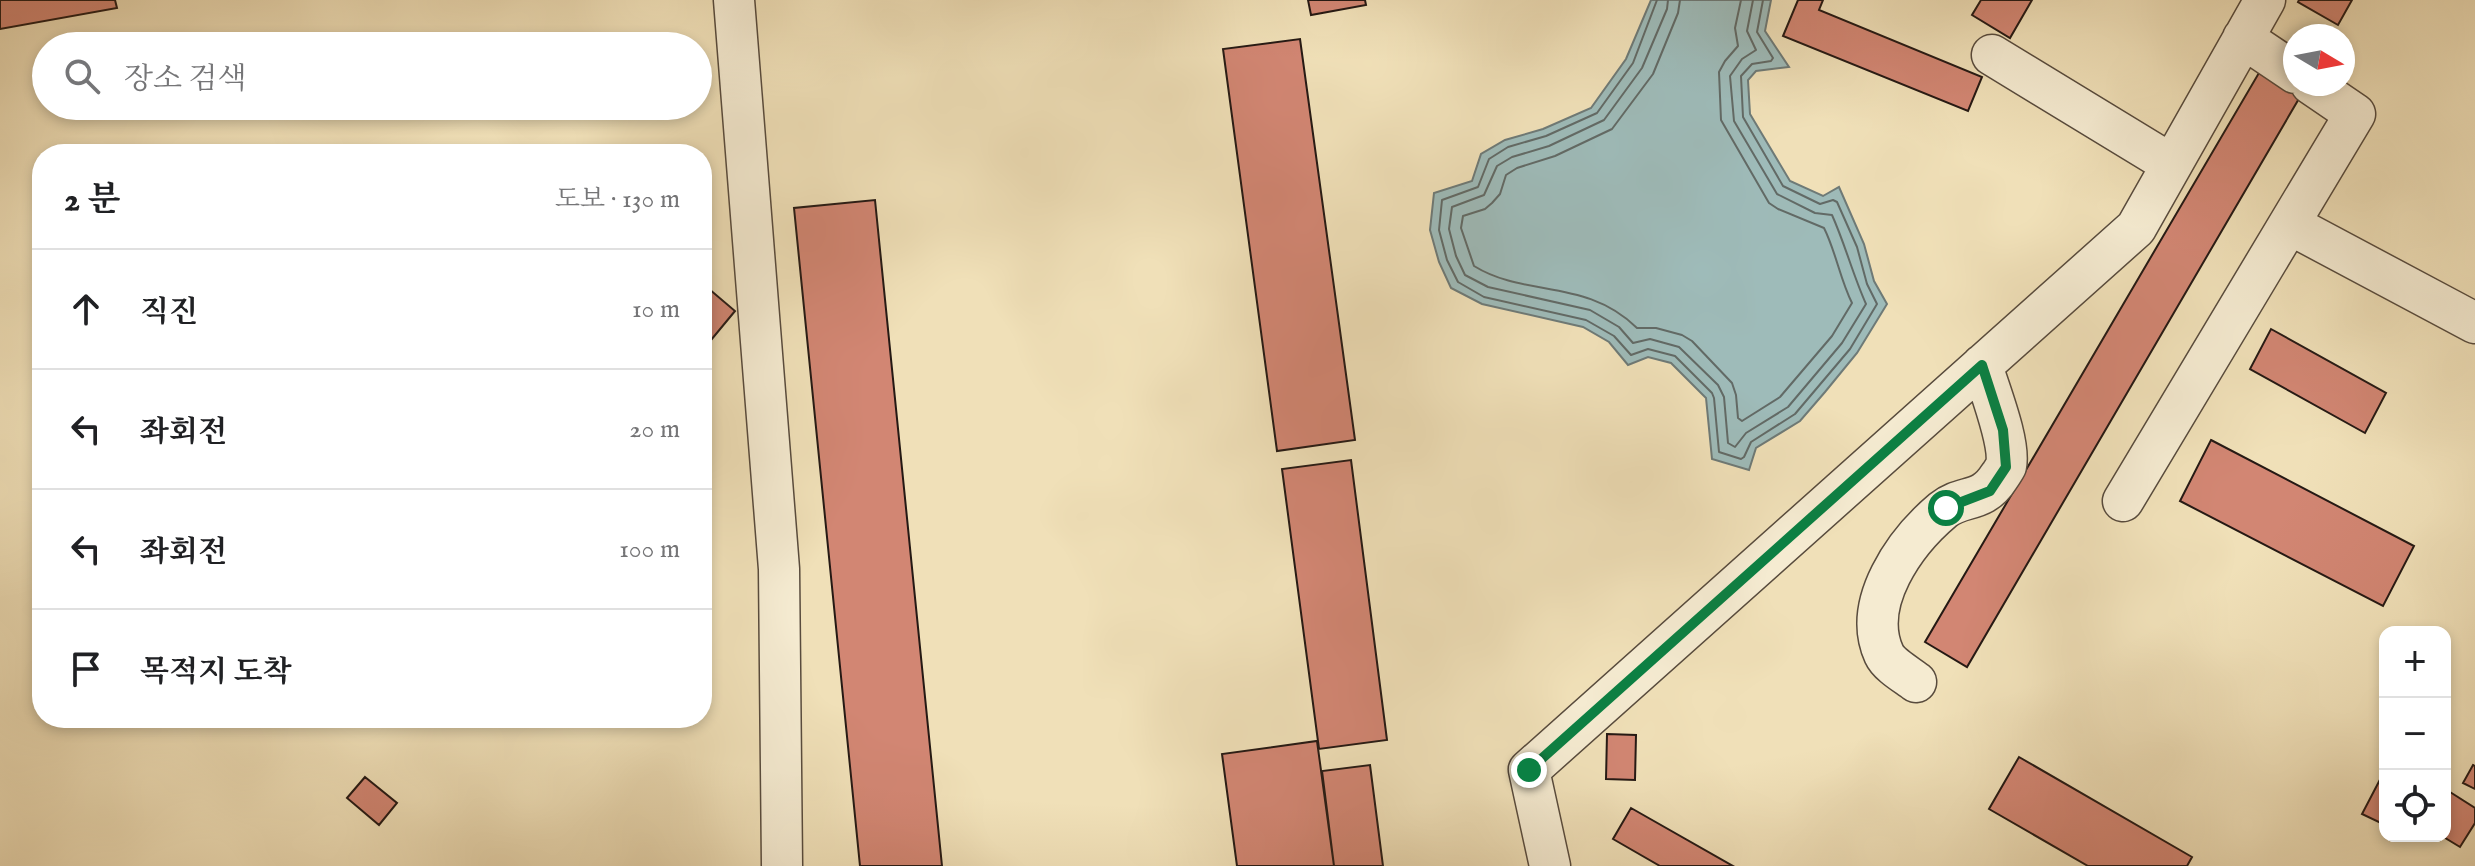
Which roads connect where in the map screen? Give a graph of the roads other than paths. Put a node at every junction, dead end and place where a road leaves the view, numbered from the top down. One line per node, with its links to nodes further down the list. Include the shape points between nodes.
1 (734, 0): 13 (street, via 779,569)
2 (2265, 0): 3 (street)
3 (2243, 38): 5 (street); 7 (street)
4 (1992, 55): 7 (street)
5 (2283, 65)
6 (2329, 96): 8 (street, via 2355,114)
7 (2171, 164): 10 (street, via 2136,228)
8 (2289, 224): 9 (street); 11 (street)
9 (2475, 323)
10 (1982, 365): 12 (street, via 2003,430 2006,467 1990,491 1946,508 1918,536 1880,599 1877,630 1885,657); 14 (street, via 1529,770)
11 (2123, 501)
12 (1916, 682)
13 (782, 866)
14 (1550, 866)

